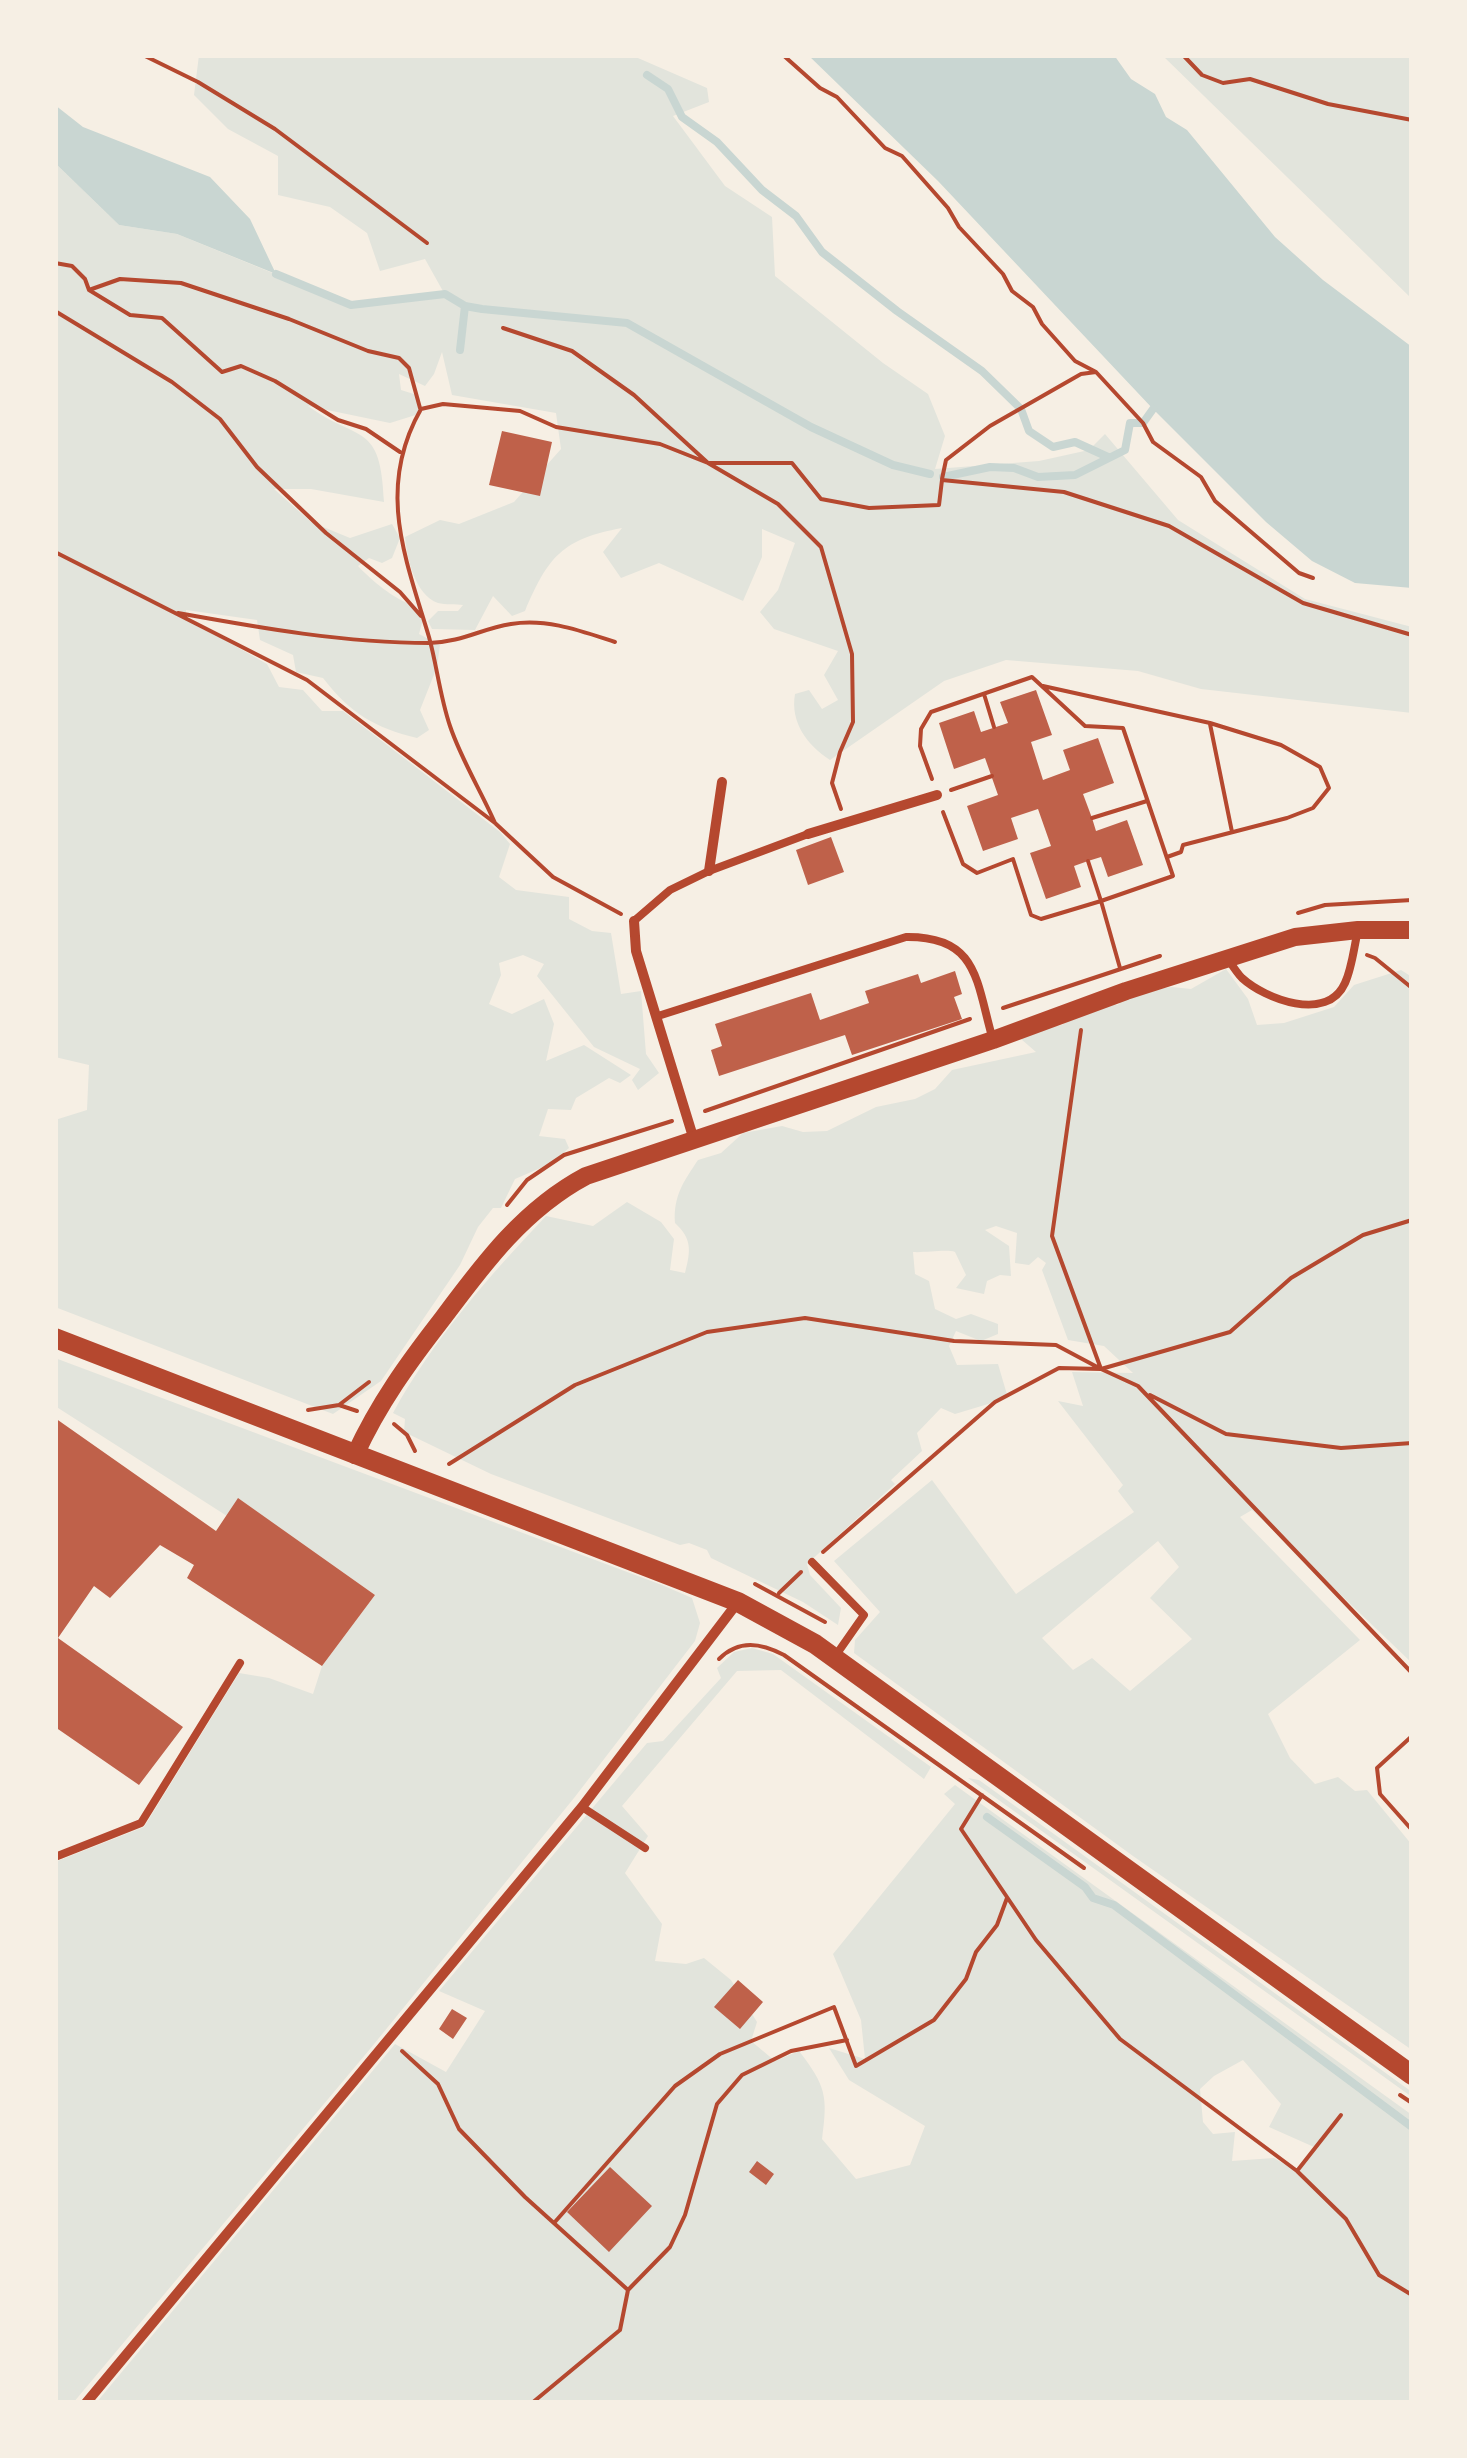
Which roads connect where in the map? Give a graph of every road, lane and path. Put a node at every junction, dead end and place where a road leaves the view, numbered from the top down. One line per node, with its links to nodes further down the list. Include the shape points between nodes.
1 (143, 55): 5 (path, via 275,129)
2 (783, 55): 10 (path, via 902,156 1075,362)
3 (1183, 55): 4 (path, via 1202,75 1222,83 1250,79 1328,104)
4 (1412, 120)
5 (428, 242)
6 (55, 263): 7 (path, via 72,266)
7 (90, 290): 11 (path, via 120,279 181,283 399,358 409,368); 12 (path, via 130,316 162,318 222,372 241,366 275,381)
8 (55, 311): 18 (path, via 220,419 257,468)
9 (503, 328): 13 (path, via 572,351 634,395)
10 (1096, 372): 14 (path, via 1081,374 990,426 946,460); 16 (path, via 1153,442)
11 (420, 409): 12 (path); 13 (path, via 443,404 520,411 556,427 660,444)
12 (400, 452): 18 (path, via 396,504)
13 (708, 463): 14 (path, via 792,463 820,498 869,508 940,505); 31 (path, via 778,504 821,547 852,654 853,722 832,783)
14 (942, 480): 19 (path, via 1064,492 1169,526 1302,603)
15 (55, 552): 17 (path)
16 (1312, 578)
17 (173, 612): 21 (path, via 305,636); 32 (path, via 307,680)
18 (424, 620): 21 (path)
19 (1412, 635)
20 (616, 642): 21 (path, via 560,624 514,624)
21 (430, 643): 32 (path, via 451,730)
22 (1042, 686): 23 (path, via 1032,677); 24 (path); 29 (path, via 1085,726 1123,728)
23 (984, 694): 25 (path); 28 (path, via 931,712 920,729)
24 (1210, 723): 33 (path); 33 (path, via 1281,745 1320,767 1328,788 1313,808)
25 (994, 728)
26 (992, 776): 28 (path)
27 (722, 782): 37 (street)
28 (937, 794): 31 (street); 38 (path, via 963,864 977,873 1013,859 1030,915 1041,919)
29 (1148, 801): 30 (path); 35 (path)
30 (1092, 818)
31 (846, 822): 34 (street)
32 (496, 823): 39 (path, via 554,877)
33 (1232, 832): 35 (path, via 1183,845)
34 (808, 834): 37 (lane)
35 (1167, 857): 38 (path, via 1173,876)
36 (1088, 861): 38 (path)
37 (708, 870): 39 (lane, via 670,890)
38 (1101, 901): 46 (path, via 1120,968)
39 (634, 921): 47 (street, via 636,951)
40 (1358, 930): 41 (street); 42 (lane); 43 (street, via 1295,937)
41 (1412, 930)
42 (1353, 951): 43 (lane, via 1344,986 1315,1004 1268,994 1241,978); 44 (path, via 1375,958)
43 (1228, 959): 45 (street)
44 (1412, 988)
45 (1084, 1006): 48 (street); 53 (path, via 1052,1236)
46 (986, 1014): 47 (lane, via 964,956 945,941 920,936); 48 (lane); 49 (path)
47 (658, 1016): 49 (street)
48 (993, 1040): 50 (street)
49 (686, 1117): 50 (street)
50 (694, 1140): 56 (street, via 586,1176 538,1207 505,1238 388,1391)
51 (1412, 1220): 53 (path, via 1364,1235 1292,1278 1230,1332)
52 (55, 1338): 56 (main road)
53 (1101, 1369): 54 (path); 57 (path, via 1056,1346 954,1341 805,1318 727,1329 575,1385); 58 (path, via 1059,1368 995,1402)
54 (1138, 1386): 55 (path, via 1226,1434 1341,1448); 64 (path)
55 (1412, 1443)
56 (355, 1455): 60 (main road)
57 (449, 1464)
58 (812, 1562): 59 (path); 62 (lane, via 864,1615)
59 (777, 1594)
60 (738, 1602): 61 (street); 62 (main road)
61 (700, 1655): 66 (path, via 713,1665 739,1645 765,1645); 68 (street)
62 (833, 1658): 75 (main road)
63 (240, 1662): 71 (lane, via 141,1823)
64 (1412, 1673)
65 (1412, 1736): 69 (path, via 1377,1768 1380,1794)
66 (967, 1784)
67 (982, 1795): 72 (path, via 961,1829)
68 (582, 1807): 70 (lane); 81 (street)
69 (1412, 1830)
70 (645, 1848)
71 (55, 1858)
72 (1008, 1898): 73 (path, via 966,1979 934,2020 856,2066); 77 (path, via 1120,2040)
73 (847, 2040): 78 (path, via 834,2007 720,2054 676,2086); 79 (path, via 791,2052 742,2075 717,2104 670,2248)
74 (395, 2044): 78 (path, via 438,2084 458,2129)
75 (1412, 2075)
76 (1341, 2115): 77 (path)
77 (1297, 2171): 80 (path, via 1346,2219 1379,2275)
78 (554, 2223): 79 (path)
79 (628, 2290): 82 (path, via 620,2330)
80 (1412, 2295)
81 (86, 2403)
82 (532, 2403)

